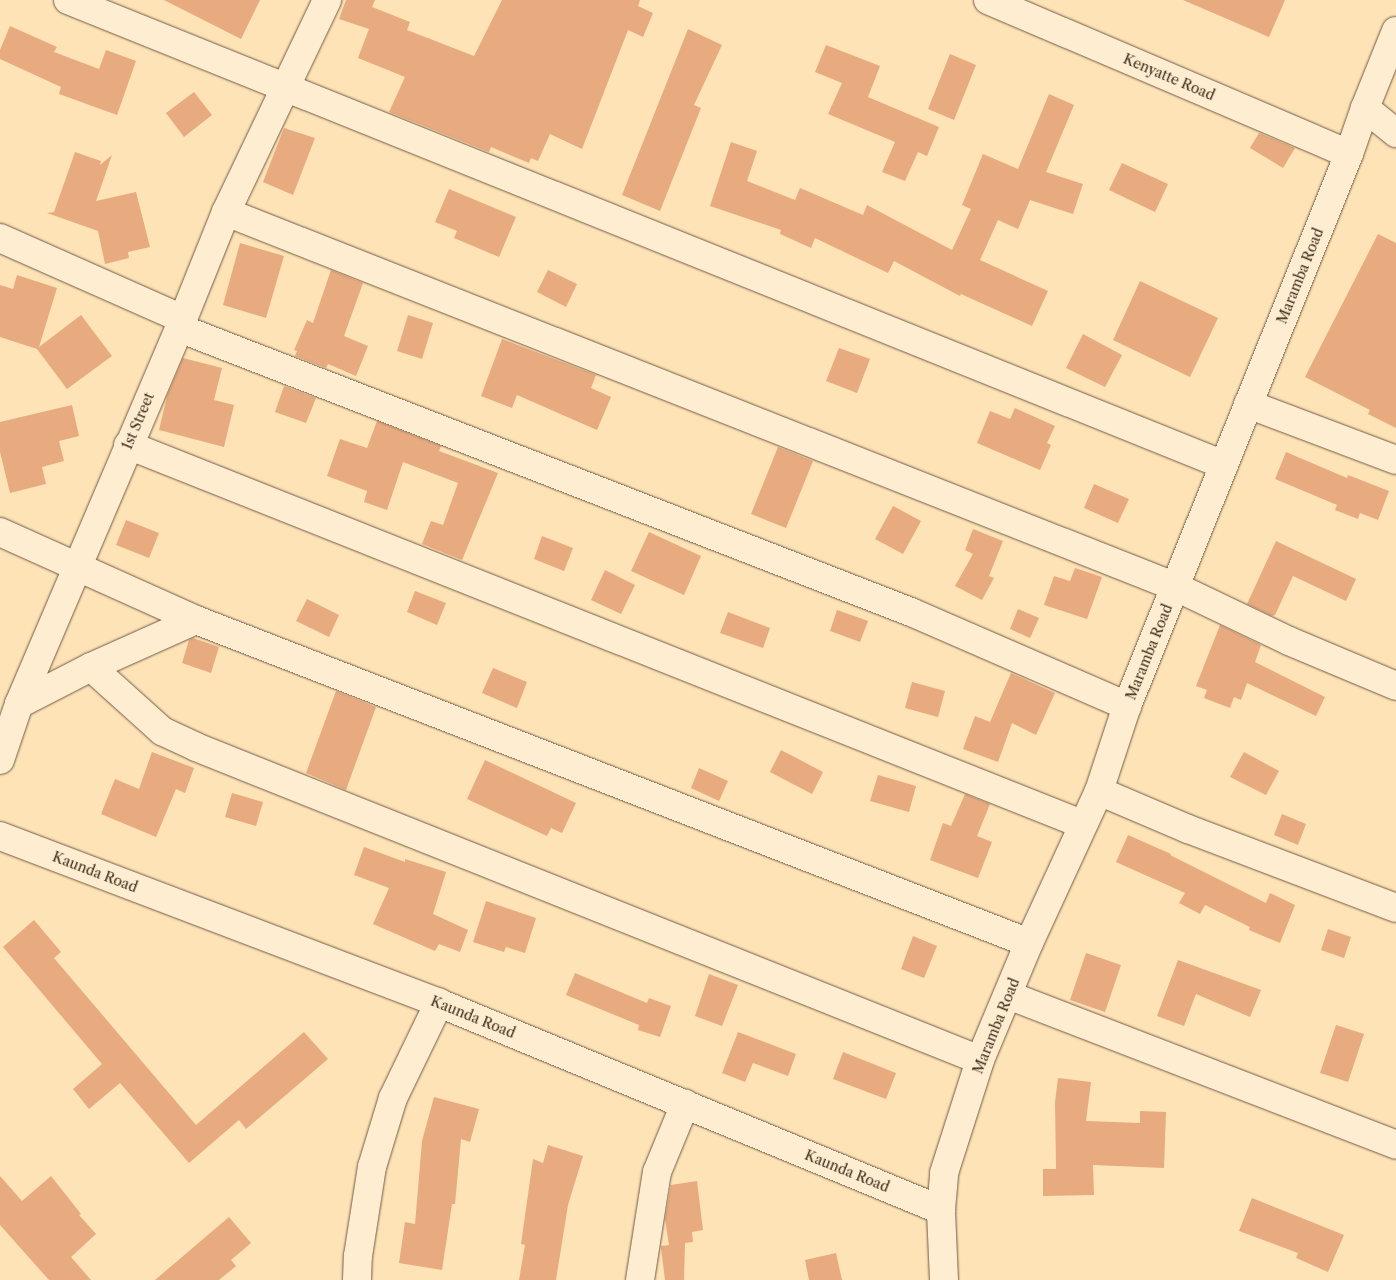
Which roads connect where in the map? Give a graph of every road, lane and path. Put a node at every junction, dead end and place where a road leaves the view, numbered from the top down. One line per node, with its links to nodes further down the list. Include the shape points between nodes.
1 (68, 0): 5 (street)
2 (327, 0): 5 (street, 1st Street)
3 (988, 0): 8 (street, Kenyatte Road)
4 (1396, 31): 6 (street, Maramba Road)
5 (286, 87): 9 (street, 1st Street); 15 (street)
6 (1365, 108): 7 (street); 8 (street, Maramba Road)
7 (1396, 133)
8 (1350, 154): 12 (street, Maramba Road)
9 (226, 212): 11 (street, 1st Street); 18 (street)
10 (0, 238): 11 (street)
11 (181, 323): 13 (street, 1st Street); 23 (street, via 911,612)
12 (1248, 404): 14 (street); 15 (street, Maramba Road)
13 (128, 445): 17 (street, 1st Street); 26 (street)
14 (1396, 460)
15 (1224, 465): 18 (street, Maramba Road)
16 (0, 532): 17 (street)
17 (78, 565): 19 (street); 22 (street, 1st Street)
18 (1176, 587): 21 (street, via 1289,641); 23 (street, Maramba Road)
19 (196, 620): 20 (street); 29 (street)
20 (91, 667): 22 (street); 32 (street, via 162,731 196,747)
21 (1396, 686)
22 (19, 704): 24 (street, 1st Street)
23 (1127, 706): 25 (street, Maramba Road)
24 (0, 760)
25 (1099, 791): 26 (street, Maramba Road); 28 (street, via 1188,829)
26 (1082, 824): 29 (street, Maramba Road)
27 (0, 836): 31 (street, Kaunda Road)
28 (1396, 908)
29 (1030, 944): 30 (street, Maramba Road)
30 (1008, 995): 32 (street, Maramba Road); 34 (street)
31 (440, 1003): 33 (street, Kaunda Road); 36 (street, via 393,1098 372,1167)
32 (980, 1060): 35 (street, Maramba Road, via 944,1173)
33 (685, 1104): 35 (street, Kaunda Road); 37 (street, via 658,1172)
34 (1396, 1145)
35 (941, 1210): 38 (street, Maramba Road)
36 (357, 1280)
37 (640, 1280)
38 (944, 1280)

